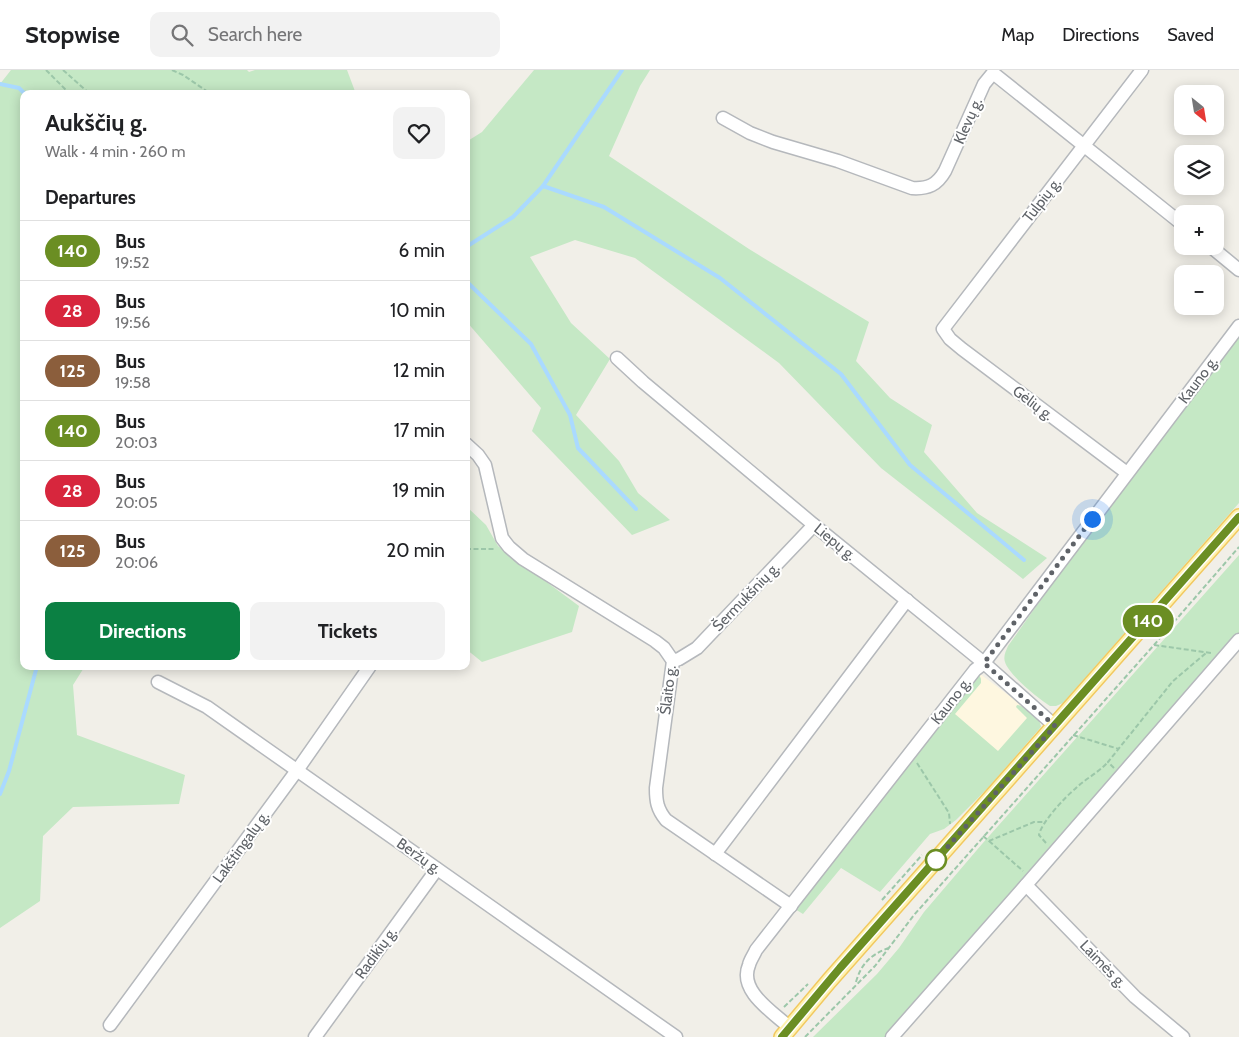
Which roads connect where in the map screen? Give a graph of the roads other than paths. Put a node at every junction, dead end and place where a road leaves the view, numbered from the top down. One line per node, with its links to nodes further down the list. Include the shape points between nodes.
1 (1142, 70): 3 (street, Tulpių g.)
2 (723, 118): 3 (street, Klevų g., via 773,142 912,188 923,188 940,180 984,84 993,73)
3 (1085, 145): 4 (street, Klevų g.); 8 (street, Tulpių g.)
4 (1174, 217)
5 (1221, 255): 6 (street)
6 (1239, 270)
7 (1239, 326): 11 (street, Kauno g.)
8 (942, 329): 11 (street, Gėlių g., via 962,349)
9 (617, 358): 13 (street, Liepų g.)
10 (470, 448): 16 (street, Šlaito g., via 485,465 502,538 509,548 655,641)
11 (1127, 473): 17 (street, Kauno g.)
12 (1239, 517): 20 (main road)
13 (814, 525): 14 (street, Liepų g.); 16 (street, Šermukšnių g., via 697,648)
14 (907, 600): 17 (street, Liepų g.); 22 (street)
15 (1239, 640): 24 (street)
16 (672, 661): 22 (street, Šlaito g., via 656,788 658,808 666,820)
17 (984, 663): 20 (street, Liepų g.); 25 (street, Kauno g., via 975,670)
18 (367, 670): 21 (street, Lakštingalų g.)
19 (158, 682): 21 (street, Beržų g., via 207,707)
20 (1055, 726): 27 (main road)
21 (298, 769): 23 (street, Beržų g.); 26 (street, Lakštingalų g.)
22 (715, 854): 25 (street, Šlaito g.)
23 (438, 869): 28 (street, Radikių g.); 29 (street, Beržų g.)
24 (1029, 882): 30 (street); 31 (street, Laimės g., via 1135,997)
25 (791, 906): 27 (street, Kauno g., via 756,950 747,974 750,988)
26 (110, 1025)
27 (785, 1032)
28 (315, 1037)
29 (676, 1037)
30 (892, 1037)
31 (1183, 1037)

